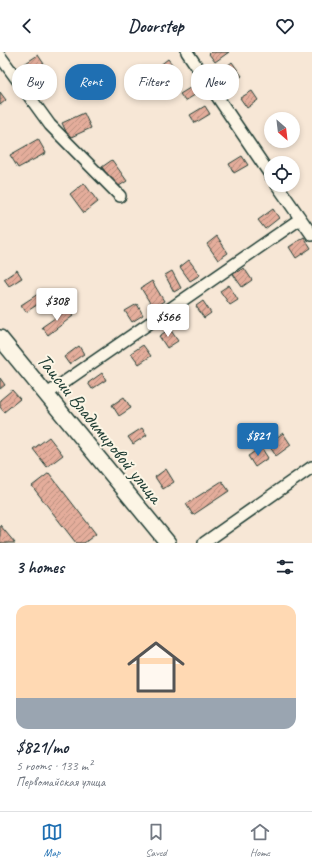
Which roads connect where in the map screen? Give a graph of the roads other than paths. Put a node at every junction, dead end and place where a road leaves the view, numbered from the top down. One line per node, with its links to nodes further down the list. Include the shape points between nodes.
1 (187, 52): 3 (street)
2 (0, 56): 5 (street, via 50,125)
3 (264, 166)
4 (282, 192): 6 (street)
5 (120, 196)
6 (300, 219): 7 (street); 9 (street)
7 (312, 236)
8 (0, 338): 9 (street, Таисии Владимировой улица)
9 (47, 394): 11 (street, Таисии Владимировой улица)
10 (312, 467): 12 (street)
11 (168, 543)
12 (204, 543)

